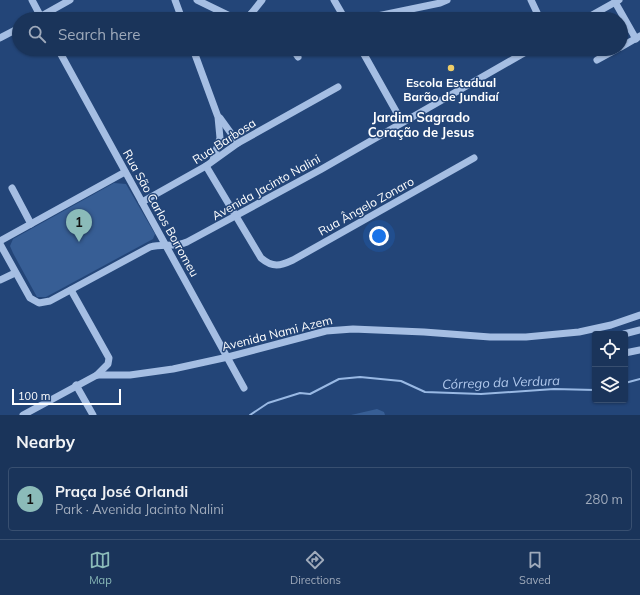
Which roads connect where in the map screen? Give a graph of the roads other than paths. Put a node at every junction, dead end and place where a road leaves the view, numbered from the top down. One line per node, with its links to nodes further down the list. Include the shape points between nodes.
1 (32, 0): 10 (street)
2 (70, 0): 11 (street)
3 (175, 0): 12 (street)
4 (197, 0): 13 (street)
5 (262, 0): 14 (street)
6 (334, 0): 15 (street)
7 (447, 0): 16 (street)
8 (532, 0): 17 (street)
9 (617, 1): 18 (street); 19 (street)
10 (37, 12)
11 (50, 12)
12 (179, 12)
13 (222, 12)
14 (253, 12)
15 (340, 12)
16 (398, 12)
17 (537, 12)
18 (597, 12)
19 (623, 12)
20 (628, 20): 22 (street)
21 (12, 32): 23 (street)
22 (638, 37): 24 (street)
23 (0, 38)
24 (628, 43)
25 (62, 56): 38 (street, Rua São Carlos Borromeu)
26 (196, 56): 32 (street)
27 (365, 56): 33 (street)
28 (519, 56): 33 (street, Avenida Jacinto Nalini)
29 (604, 56): 30 (street)
30 (597, 60)
31 (338, 87): 34 (street, Rua Barbosa)
32 (218, 116): 34 (street); 36 (street, via 220,138)
33 (402, 122): 41 (street, Avenida Jacinto Nalini)
34 (238, 143): 36 (street, Rua Barbosa)
35 (474, 158): 41 (street, Rua Ângelo Zonaro, via 293,260 276,266 267,263 256,250)
36 (213, 160): 37 (street, Rua Barbosa)
37 (206, 166): 40 (street, Rua Barbosa); 41 (street)
38 (125, 172): 40 (street, Rua São Carlos Borromeu); 42 (street)
39 (12, 188): 42 (street)
40 (142, 202): 45 (street, Rua São Carlos Borromeu)
41 (237, 216): 45 (street, Avenida Jacinto Nalini, via 180,245)
42 (31, 224): 43 (street)
43 (0, 241)
44 (0, 244): 46 (street)
45 (166, 245): 48 (street, Avenida Jacinto Nalini, via 150,247); 54 (street, Rua São Carlos Borromeu)
46 (15, 272): 47 (street); 48 (street, Avenida Jacinto Nalini, via 30,298 39,303 50,301)
47 (0, 280)
48 (71, 290): 55 (street, via 109,358 108,364)
49 (640, 315): 54 (street, Avenida Nami Azem, via 579,332 526,337 338,329 310,334)
50 (640, 330): 51 (street)
51 (628, 333)
52 (640, 350): 53 (street)
53 (628, 353)
54 (228, 357): 55 (street, Avenida Nami Azem, via 130,375); 57 (street, Rua São Carlos Borromeu)
55 (97, 375): 56 (street, Avenida Nami Azem)
56 (76, 385): 58 (street, Avenida Nami Azem); 59 (street)
57 (244, 388)
58 (23, 415)
59 (93, 415)

